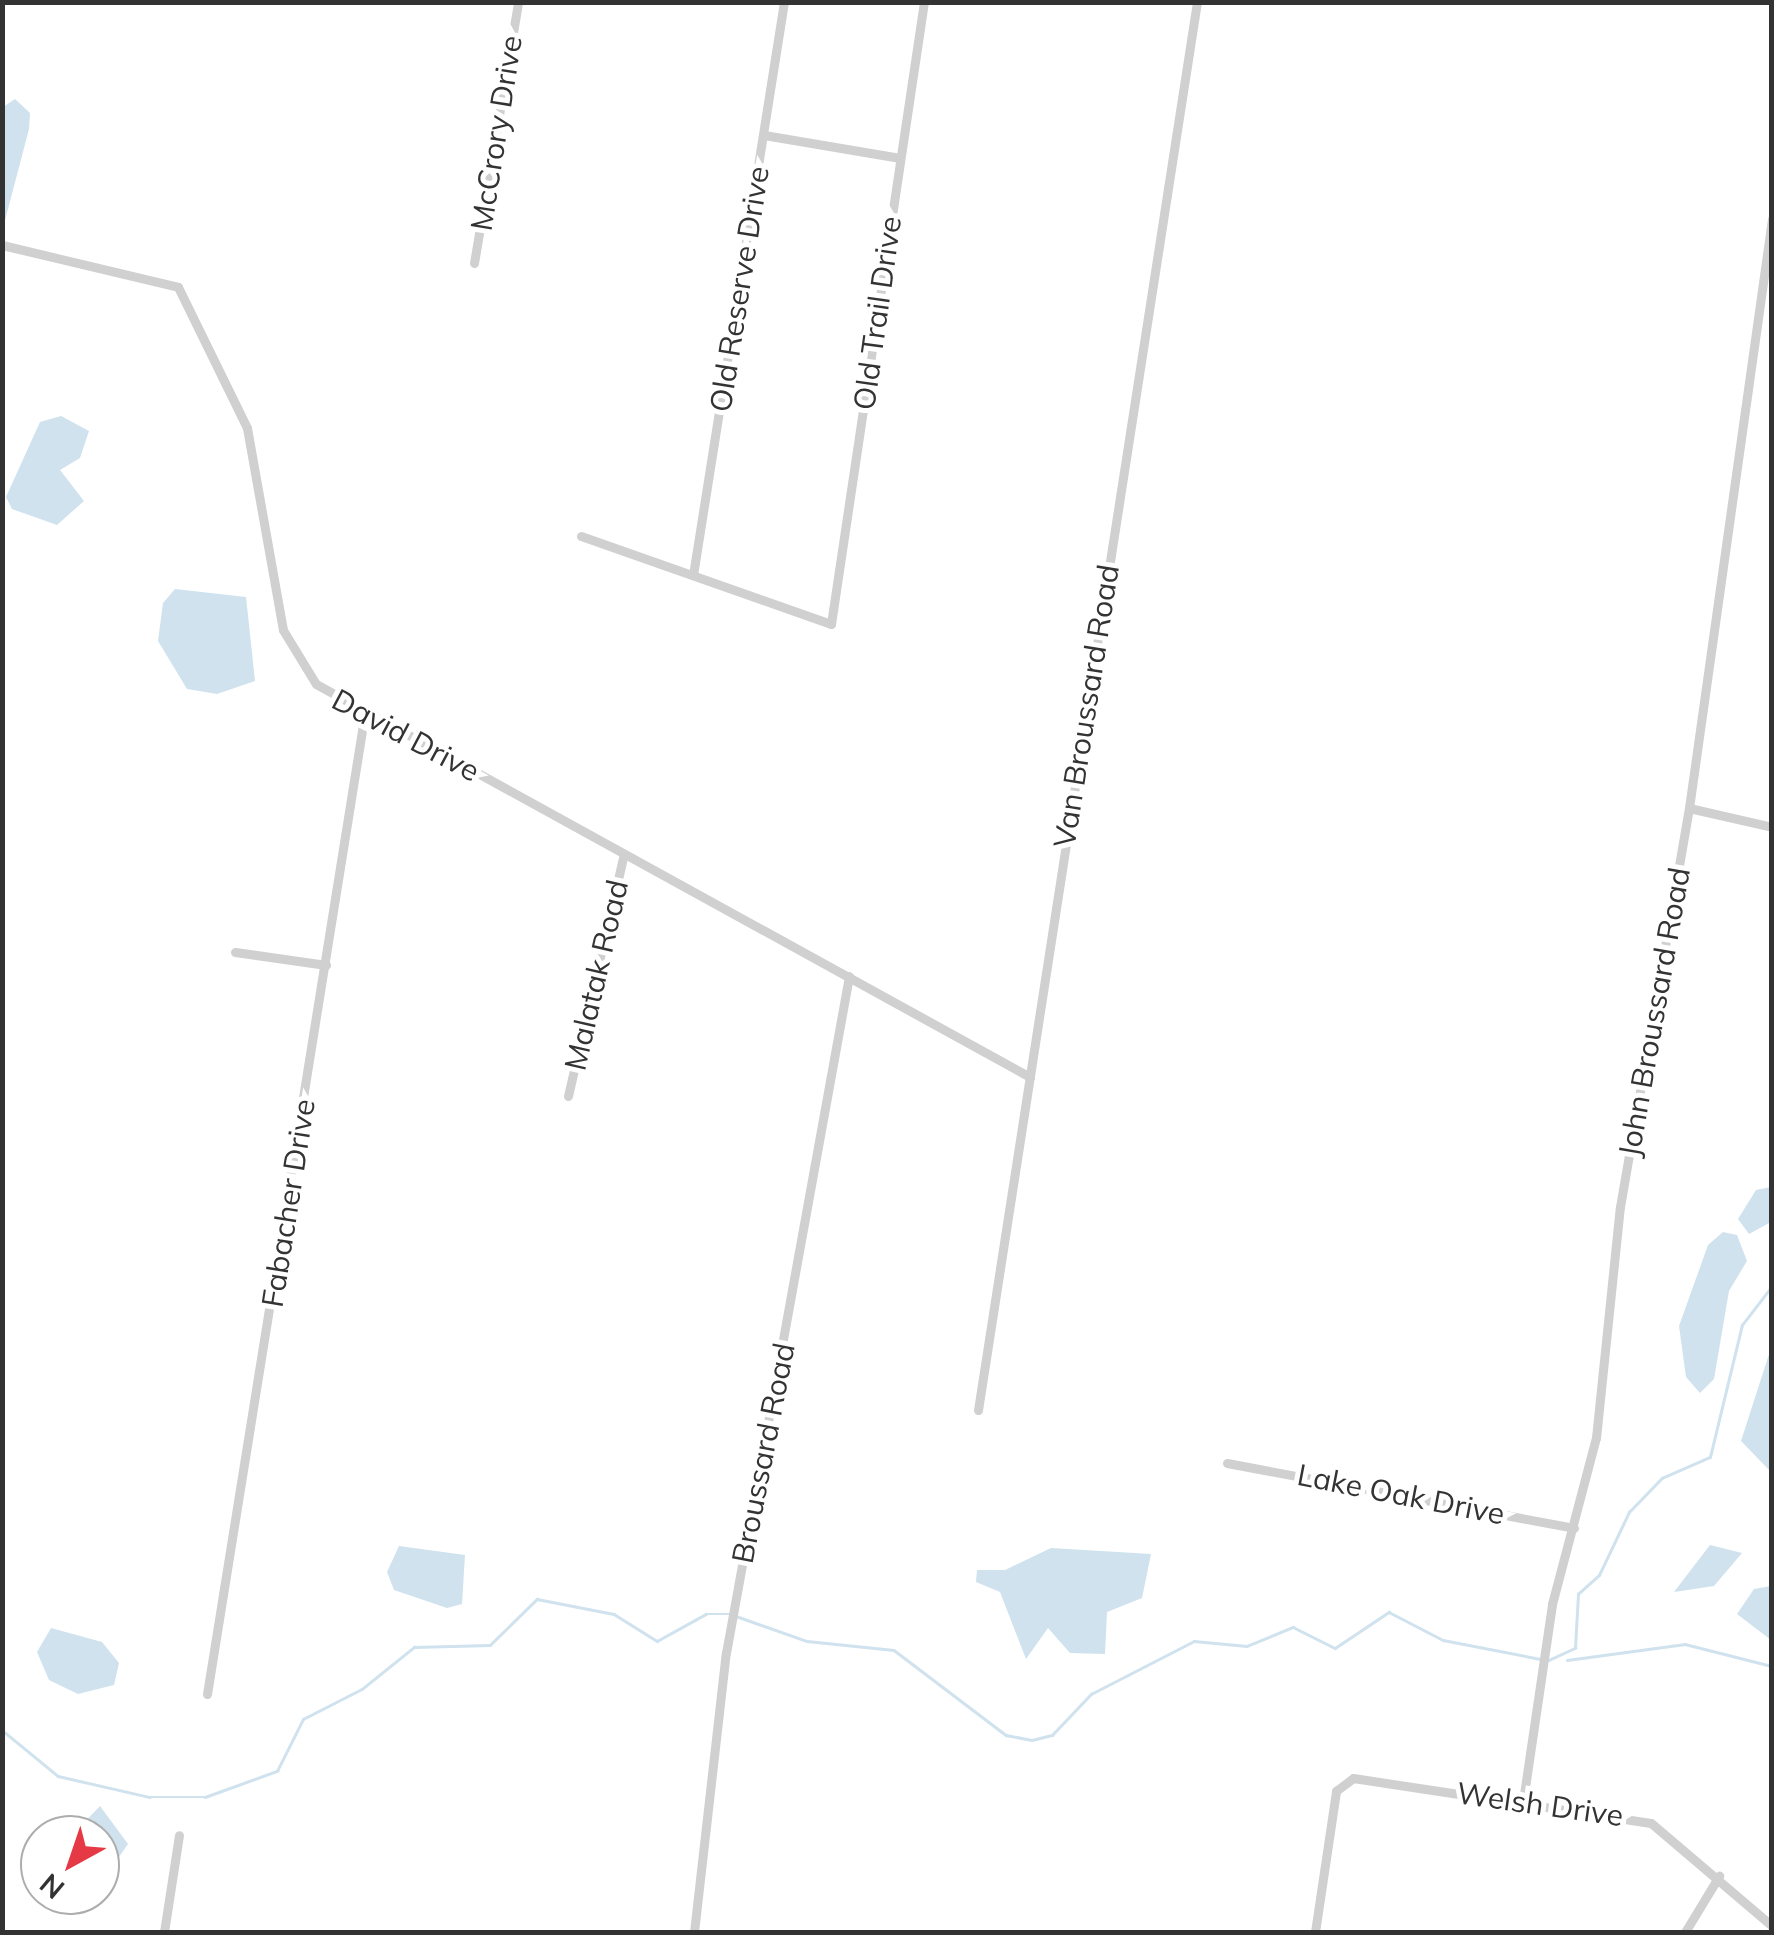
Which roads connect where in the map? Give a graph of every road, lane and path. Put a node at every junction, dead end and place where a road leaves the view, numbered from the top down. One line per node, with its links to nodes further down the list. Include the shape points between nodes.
1 (518, 2): 9 (street, McCrory Drive)
2 (784, 2): 5 (street, Old Reserve Drive)
3 (924, 2): 6 (street, Old Trail Drive)
4 (1197, 2): 19 (street, Van Broussard Road)
5 (764, 136): 6 (street); 11 (street, Old Reserve Drive)
6 (900, 158): 11 (street, Old Trail Drive, via 831,624)
7 (1772, 219): 13 (street, John Broussard Road)
8 (2, 244): 12 (street, David Drive, via 178,287 250,439 291,651 316,684)
9 (474, 264)
10 (581, 536): 11 (street)
11 (693, 576)
12 (365, 712): 15 (street, David Drive); 17 (street, Fabacher Drive)
13 (1689, 808): 14 (street); 23 (street, John Broussard Road, via 1620,1207 1596,1438)
14 (1772, 827)
15 (624, 854): 18 (street, David Drive); 20 (street, Malatak Road)
16 (235, 952): 17 (street)
17 (326, 965): 24 (street, Fabacher Drive)
18 (849, 976): 19 (street, David Drive); 30 (street, Broussard Road, via 730,1625)
19 (1030, 1077): 21 (street, Van Broussard Road)
20 (568, 1096)
21 (978, 1410)
22 (1227, 1464): 23 (street, Lake Oak Drive)
23 (1574, 1528): 25 (street, John Broussard Road, via 1545,1644)
24 (207, 1694)
25 (1523, 1801): 27 (street, Welsh Drive, via 1651,1822); 31 (street, Welsh Drive, via 1353,1778 1336,1791)
26 (179, 1835): 29 (street)
27 (1719, 1876): 28 (street, Welsh Drive); 32 (street)
28 (1772, 1926)
29 (164, 1932)
30 (694, 1932)
31 (1315, 1932)
32 (1684, 1932)

